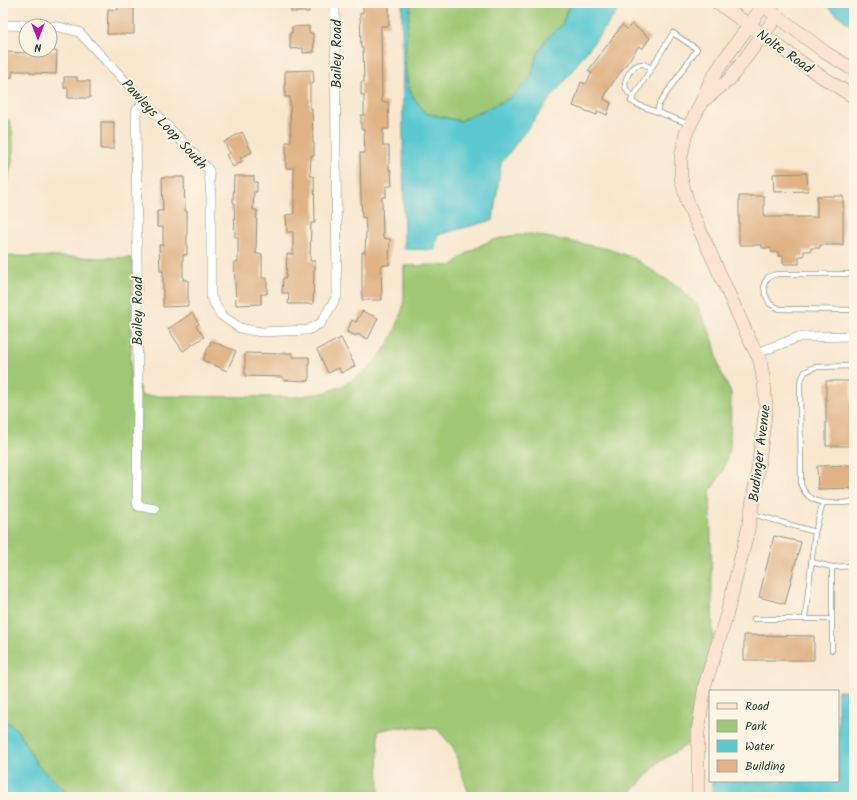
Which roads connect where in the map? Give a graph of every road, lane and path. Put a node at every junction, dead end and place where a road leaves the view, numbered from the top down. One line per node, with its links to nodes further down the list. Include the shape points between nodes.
1 (335, 3): 19 (street, Bailey Road)
2 (718, 3): 7 (street, Nolte Road)
3 (761, 4): 4 (street, Nolte Road); 7 (street, Budinger Avenue)
4 (777, 16): 9 (street, Budinger Avenue); 11 (street, Nolte Road, via 826,53)
5 (3, 25): 6 (street)
6 (18, 25)
7 (749, 25): 9 (street, Nolte Road); 15 (street, Budinger Avenue, via 710,82)
8 (58, 27): 14 (street, Pawleys Loop South, via 79,32)
9 (763, 36): 13 (street, Nolte Road); 15 (street, Budinger Avenue, via 728,80)
10 (651, 68): 12 (lane); 12 (lane, via 644,64 634,67 628,76 626,88); 16 (lane, via 674,33 697,48)
11 (854, 70)
12 (633, 96): 16 (lane, via 631,101)
13 (854, 97)
14 (145, 101): 19 (street, Pawleys Loop South, via 209,170 212,297 221,315 240,328 261,332 308,330 321,323); 26 (street, Bailey Road, via 136,112 137,501 138,506)
15 (702, 101): 17 (street, Budinger Avenue)
16 (656, 112): 17 (lane)
17 (690, 125): 22 (street, Budinger Avenue, via 681,156 684,191)
18 (854, 274): 20 (lane, via 777,274 768,277 764,284 770,304 780,309)
19 (337, 296)
20 (854, 310)
21 (854, 336): 22 (street, via 799,337)
22 (757, 354): 27 (street, Budinger Avenue, via 764,382 766,408)
23 (854, 366): 25 (lane, via 815,367 805,372 800,382 801,485 812,499)
24 (854, 502): 25 (lane)
25 (823, 503): 28 (lane)
26 (156, 509)
27 (751, 513): 28 (lane); 36 (street, Budinger Avenue, via 726,617 705,685 698,732)
28 (815, 532): 29 (lane)
29 (811, 562): 31 (lane); 32 (lane)
30 (854, 566): 31 (lane)
31 (832, 567): 34 (lane)
32 (805, 618): 33 (lane); 34 (lane)
33 (754, 619)
34 (832, 619): 35 (lane)
35 (832, 650)
36 (698, 797)

